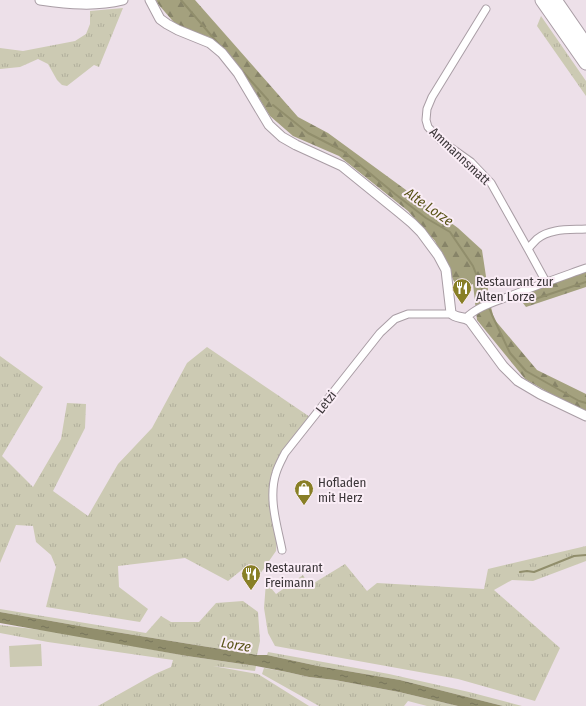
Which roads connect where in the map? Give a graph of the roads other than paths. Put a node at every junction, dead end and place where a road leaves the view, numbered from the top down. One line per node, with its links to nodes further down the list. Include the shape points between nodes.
1 (40, 0): 2 (street, via 73,4 100,4)
2 (123, 0)
3 (150, 0): 13 (street, via 160,19 178,30 210,43 222,53 238,73 269,125 282,137 342,166 417,228 430,243 446,270)
4 (542, 0): 8 (highway)
5 (555, 0): 7 (highway)
6 (486, 9): 10 (street, Ammannsmatt, via 432,97 426,120 428,127 440,140 470,162 491,183)
7 (586, 45)
8 (586, 63)
9 (586, 229): 10 (street, via 548,232)
10 (528, 248): 12 (street, Ammannsmatt)
11 (586, 268): 12 (street)
12 (546, 282): 14 (street, via 492,303)
13 (451, 313): 14 (street, via 456,317); 16 (street, Letzi, via 408,314 395,319 380,333 285,453 276,472 272,490)
14 (466, 318): 15 (street, via 518,382)
15 (586, 416)
16 (282, 550)

